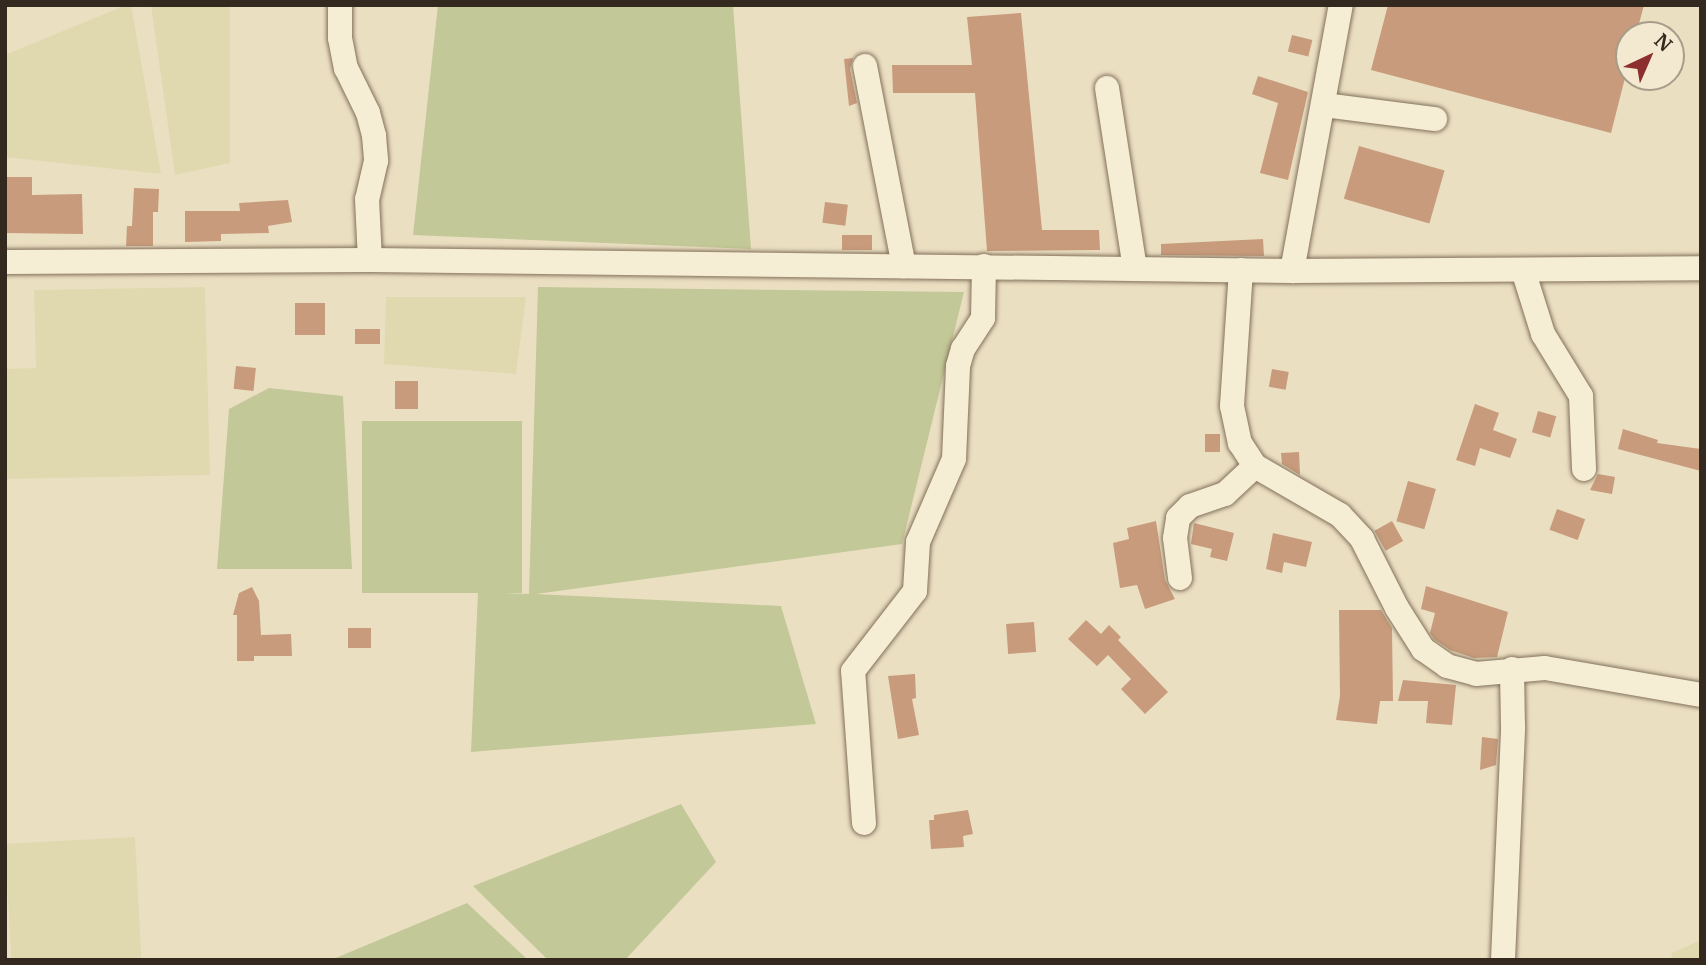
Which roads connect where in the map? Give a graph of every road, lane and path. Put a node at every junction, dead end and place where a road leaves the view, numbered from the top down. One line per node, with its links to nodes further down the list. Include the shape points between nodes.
1 (340, 5): 7 (street, via 346,68 374,136 376,161 367,199)
2 (1341, 5): 5 (street)
3 (865, 66): 9 (street)
4 (1107, 88): 11 (street)
5 (1324, 105): 6 (street); 15 (street)
6 (1435, 119)
7 (370, 260): 8 (street); 9 (street)
8 (5, 262)
9 (904, 265): 10 (street)
10 (984, 266): 11 (street); 21 (street, via 983,318 958,366 954,458 918,542 915,591 853,671)
11 (1135, 268): 13 (street)
12 (1701, 268): 14 (street)
13 (1241, 270): 15 (street); 16 (street, via 1232,406 1240,443)
14 (1523, 270): 15 (street); 17 (street, via 1543,334 1581,396)
15 (1292, 271)
16 (1255, 466): 18 (street, via 1225,494 1190,506 1178,518 1175,538); 19 (street, via 1340,515 1362,539 1423,649 1447,666 1476,674)
17 (1584, 469)
18 (1180, 578)
19 (1512, 669): 20 (street, via 1545,668); 22 (street)
20 (1701, 695)
21 (864, 823)
22 (1503, 960)

